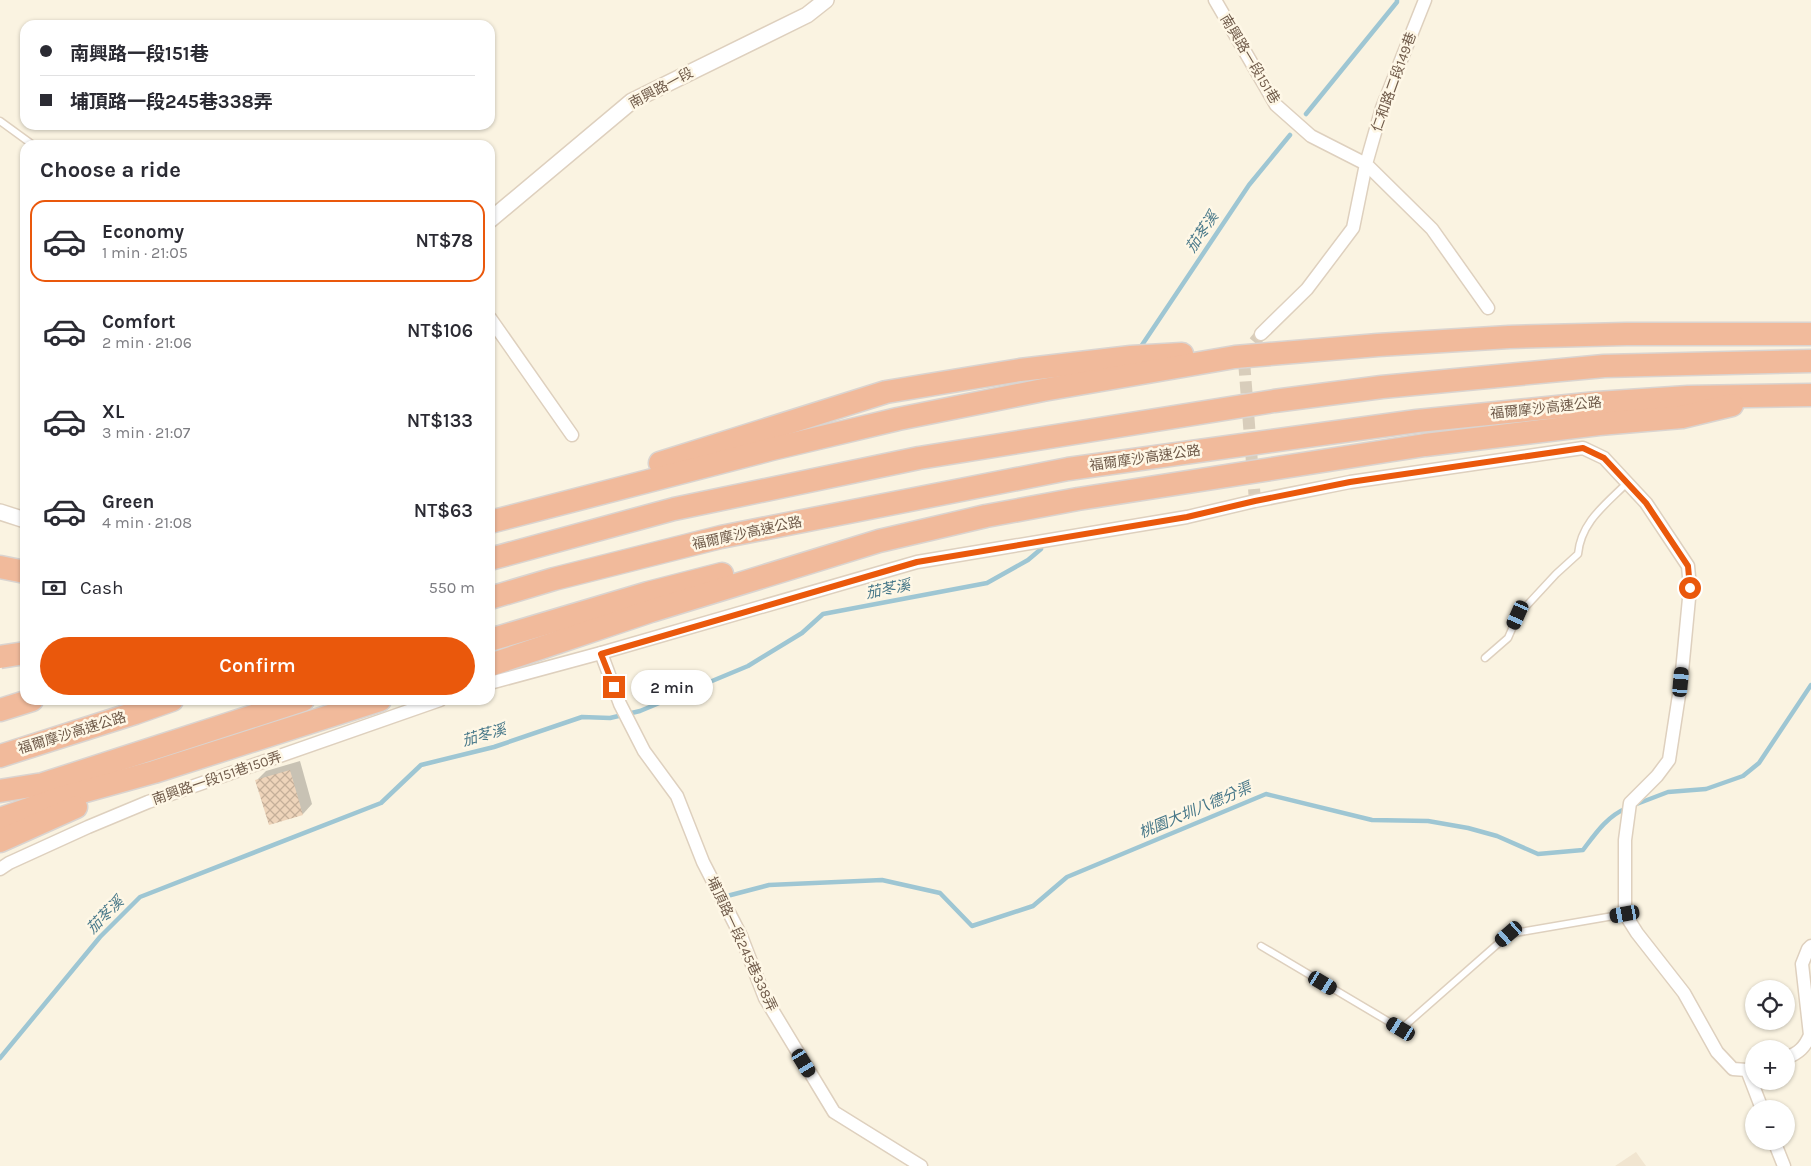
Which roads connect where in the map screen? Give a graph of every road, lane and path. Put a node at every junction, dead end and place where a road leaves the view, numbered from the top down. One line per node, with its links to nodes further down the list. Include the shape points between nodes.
1 (826, 0): 7 (street, 南興路一段, via 807,15 632,101)
2 (1214, 0): 6 (street, 南興路一段151巷, via 1276,105 1311,136)
3 (1425, 0): 6 (street, 仁和路二段149巷, via 1382,108)
4 (0, 121): 5 (lane)
5 (26, 140)
6 (1366, 164): 8 (street, 南興路一段151巷, via 1432,229); 10 (street, via 1353,228 1307,289)
7 (495, 216)
8 (1488, 308)
9 (495, 325): 16 (street)
10 (1261, 334)
11 (1811, 334): 12 (highway, via 1509,337)
12 (1235, 357): 18 (highway, via 1200,353 1131,357 1020,370 886,392 633,472); 21 (highway, via 898,419)
13 (1811, 361): 23 (highway, via 1604,366 1382,387 1265,402 920,458 674,509)
14 (1777, 395): 15 (highway, 福爾摩沙高速公路); 22 (highway, via 1682,418 1599,424 1425,445 1087,498 986,516); 26 (highway, 福爾摩沙高速公路, via 1597,403 1426,420 1068,469 720,537)
15 (1811, 395)
16 (572, 435)
17 (1627, 483): 30 (street, via 1604,458 1583,448 1350,482 1187,517 917,562); 32 (lane, via 1590,520 1579,540 1578,554 1518,615 1508,638); 48 (street, via 1646,503 1688,566 1690,588 1681,682 1668,760 1629,809 1625,840)
18 (495, 505)
19 (0, 512): 20 (street)
20 (20, 518)
21 (495, 521)
22 (880, 541): 27 (highway, via 753,566); 34 (highway, via 651,611)
23 (495, 558)
24 (0, 567): 25 (highway)
25 (20, 571)
26 (495, 597)
27 (495, 639)
28 (20, 653): 31 (highway, bridge)
29 (20, 654): 33 (highway)
30 (601, 654): 35 (street); 54 (street, 埔頂路一段245巷338弄, via 620,704 644,751 677,796 703,862 741,936 765,998 834,1112)
31 (0, 658)
32 (1485, 658)
33 (0, 662)
34 (495, 670)
35 (495, 670)
36 (20, 704): 41 (highway)
37 (159, 705): 42 (highway, 福爾摩沙高速公路)
38 (288, 705): 44 (highway, via 43,784)
39 (364, 705): 43 (highway)
40 (426, 705): 47 (street, 南興路一段151巷150弄, via 148,802)
41 (0, 710)
42 (0, 756)
43 (154, 772): 45 (highway); 46 (highway)
44 (0, 791)
45 (0, 819)
46 (0, 841)
47 (0, 869)
48 (1625, 914): 49 (lane, via 1509,934 1401,1029); 52 (street, via 1684,993 1717,1052 1733,1069)
49 (1261, 946)
50 (1811, 946): 51 (street, via 1802,964 1810,1035 1806,1046)
51 (1795, 1054)
52 (1745, 1069)
53 (1778, 1150): 55 (street)
54 (921, 1166)
55 (1784, 1166)

